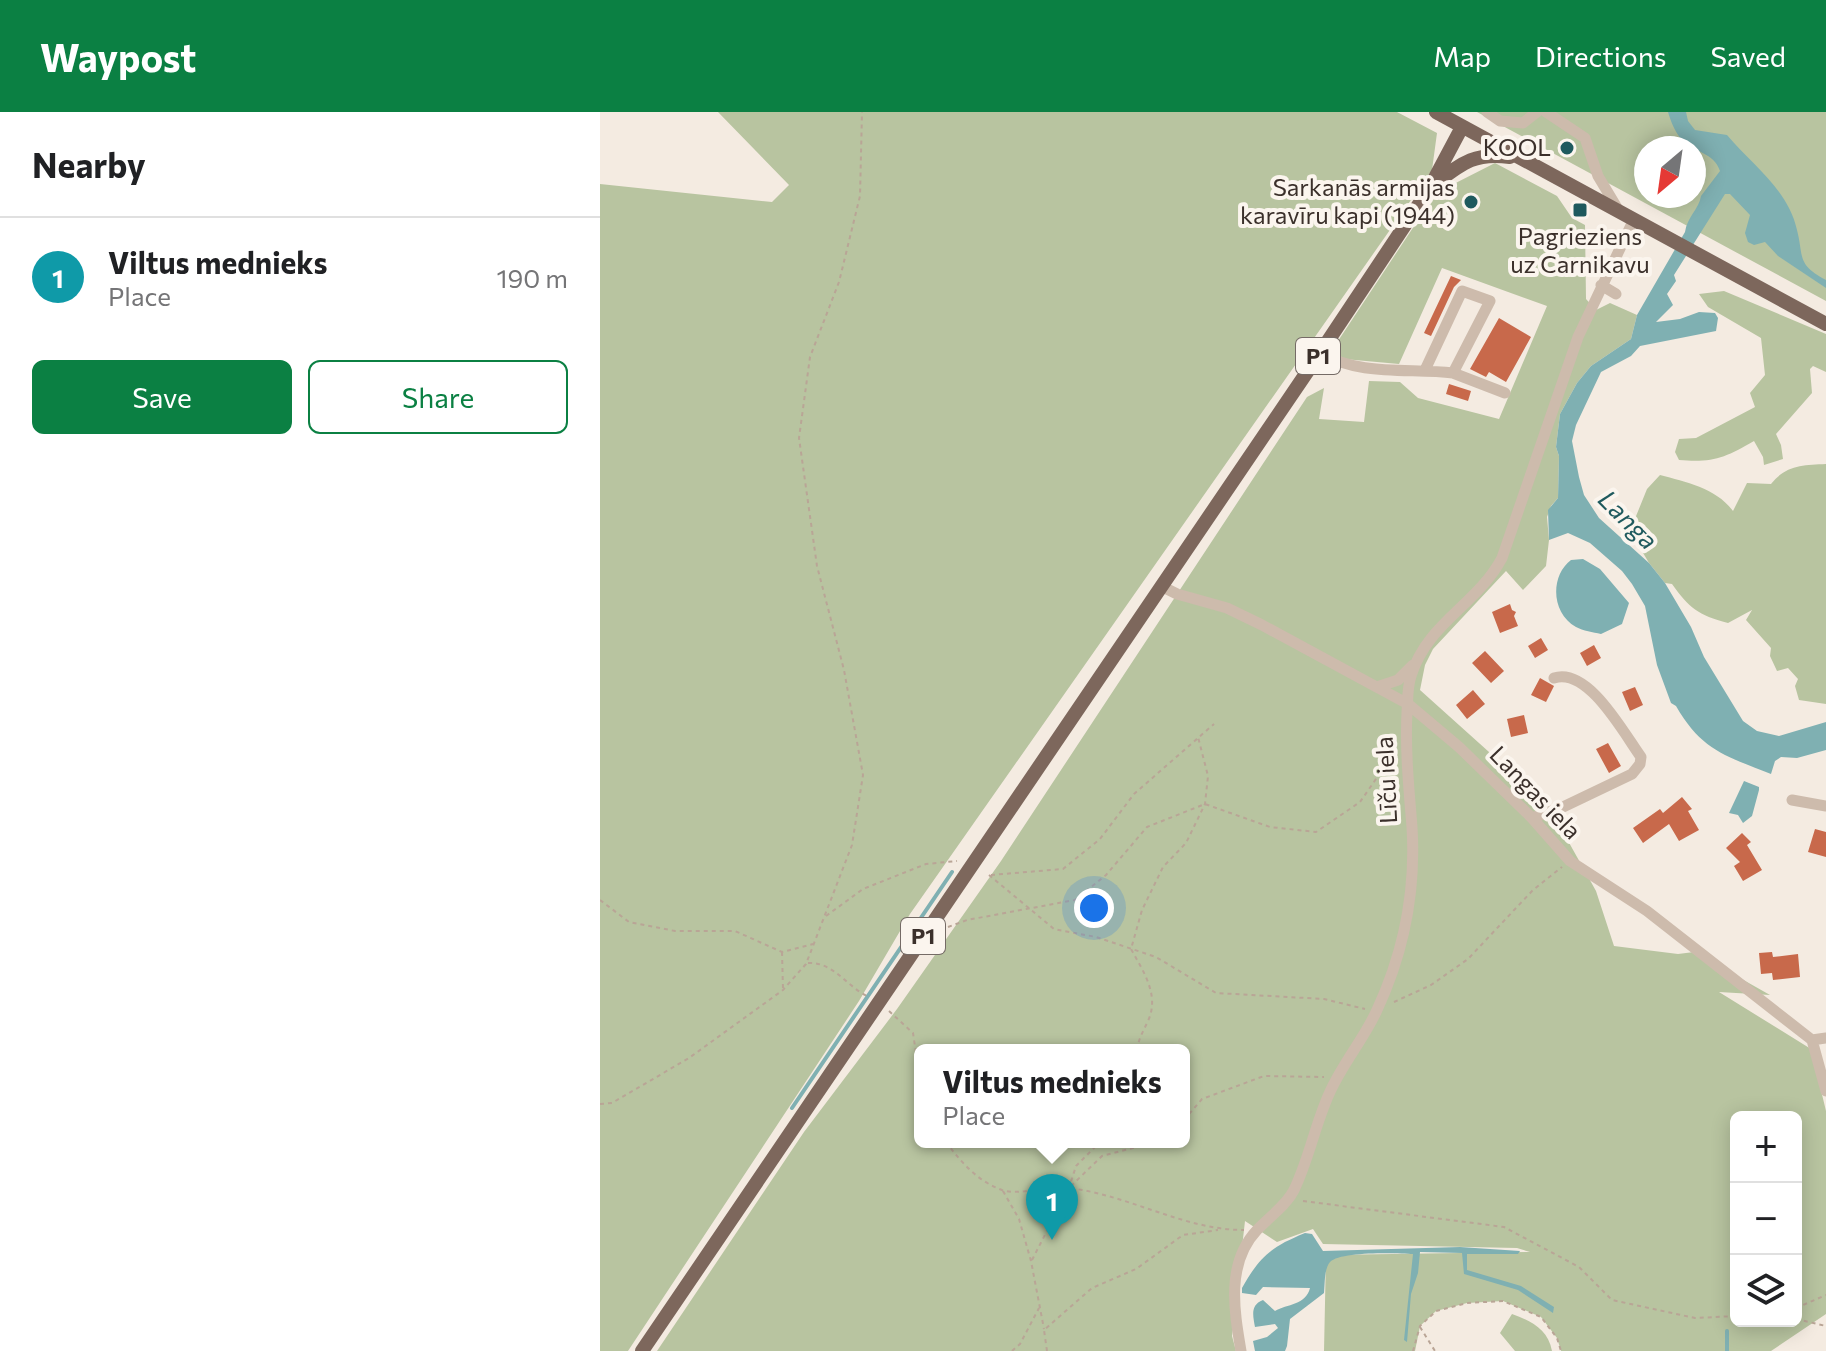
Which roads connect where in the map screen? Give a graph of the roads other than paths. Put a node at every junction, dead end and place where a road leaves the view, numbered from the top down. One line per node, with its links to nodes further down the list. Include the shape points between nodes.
1 (1436, 112): 5 (main road)
2 (1487, 112): 3 (street, via 1500,121 1523,123)
3 (1537, 112)
4 (1546, 112): 10 (street, via 1585,138 1598,176)
5 (1462, 127): 6 (main road, P1); 9 (main road, P1)
6 (1478, 136): 7 (main road, P1); 8 (main road, P1)
7 (1518, 158): 8 (main road, P1, via 1489,154); 10 (main road, P1)
8 (1460, 164): 9 (main road, P1)
9 (1429, 189): 15 (main road, P1)
10 (1620, 212): 11 (main road, P1)
11 (1639, 222): 12 (street, Līču iela); 14 (main road, P1)
12 (1601, 285): 13 (street); 20 (street, Līču iela, via 1502,558 1485,584 1428,640)
13 (1616, 294)
14 (1826, 324)
15 (1320, 353): 16 (street, via 1339,364 1369,369); 19 (main road, P1)
16 (1425, 370): 17 (street); 17 (street, via 1462,291 1490,301)
17 (1453, 373): 18 (street)
18 (1505, 393)
19 (1161, 586): 22 (street, Langas iela, via 1239,614); 30 (main road, P1)
20 (1415, 662): 22 (street, via 1398,680); 23 (street, Līču iela)
21 (1554, 678): 26 (street, via 1572,677 1593,691 1641,757 1640,764 1632,774)
22 (1377, 687): 23 (street, Langas iela)
23 (1408, 704): 26 (street, Langas iela); 31 (street, Līču iela, via 1413,856 1400,950 1377,1010 1328,1096 1290,1198 1245,1244 1234,1304)
24 (1792, 800): 25 (street)
25 (1826, 806)
26 (1532, 818): 28 (street, Langas iela, via 1570,861 1647,911)
27 (1826, 1038): 28 (street)
28 (1812, 1040): 29 (street)
29 (1826, 1091)
30 (642, 1351)
31 (1241, 1351)

